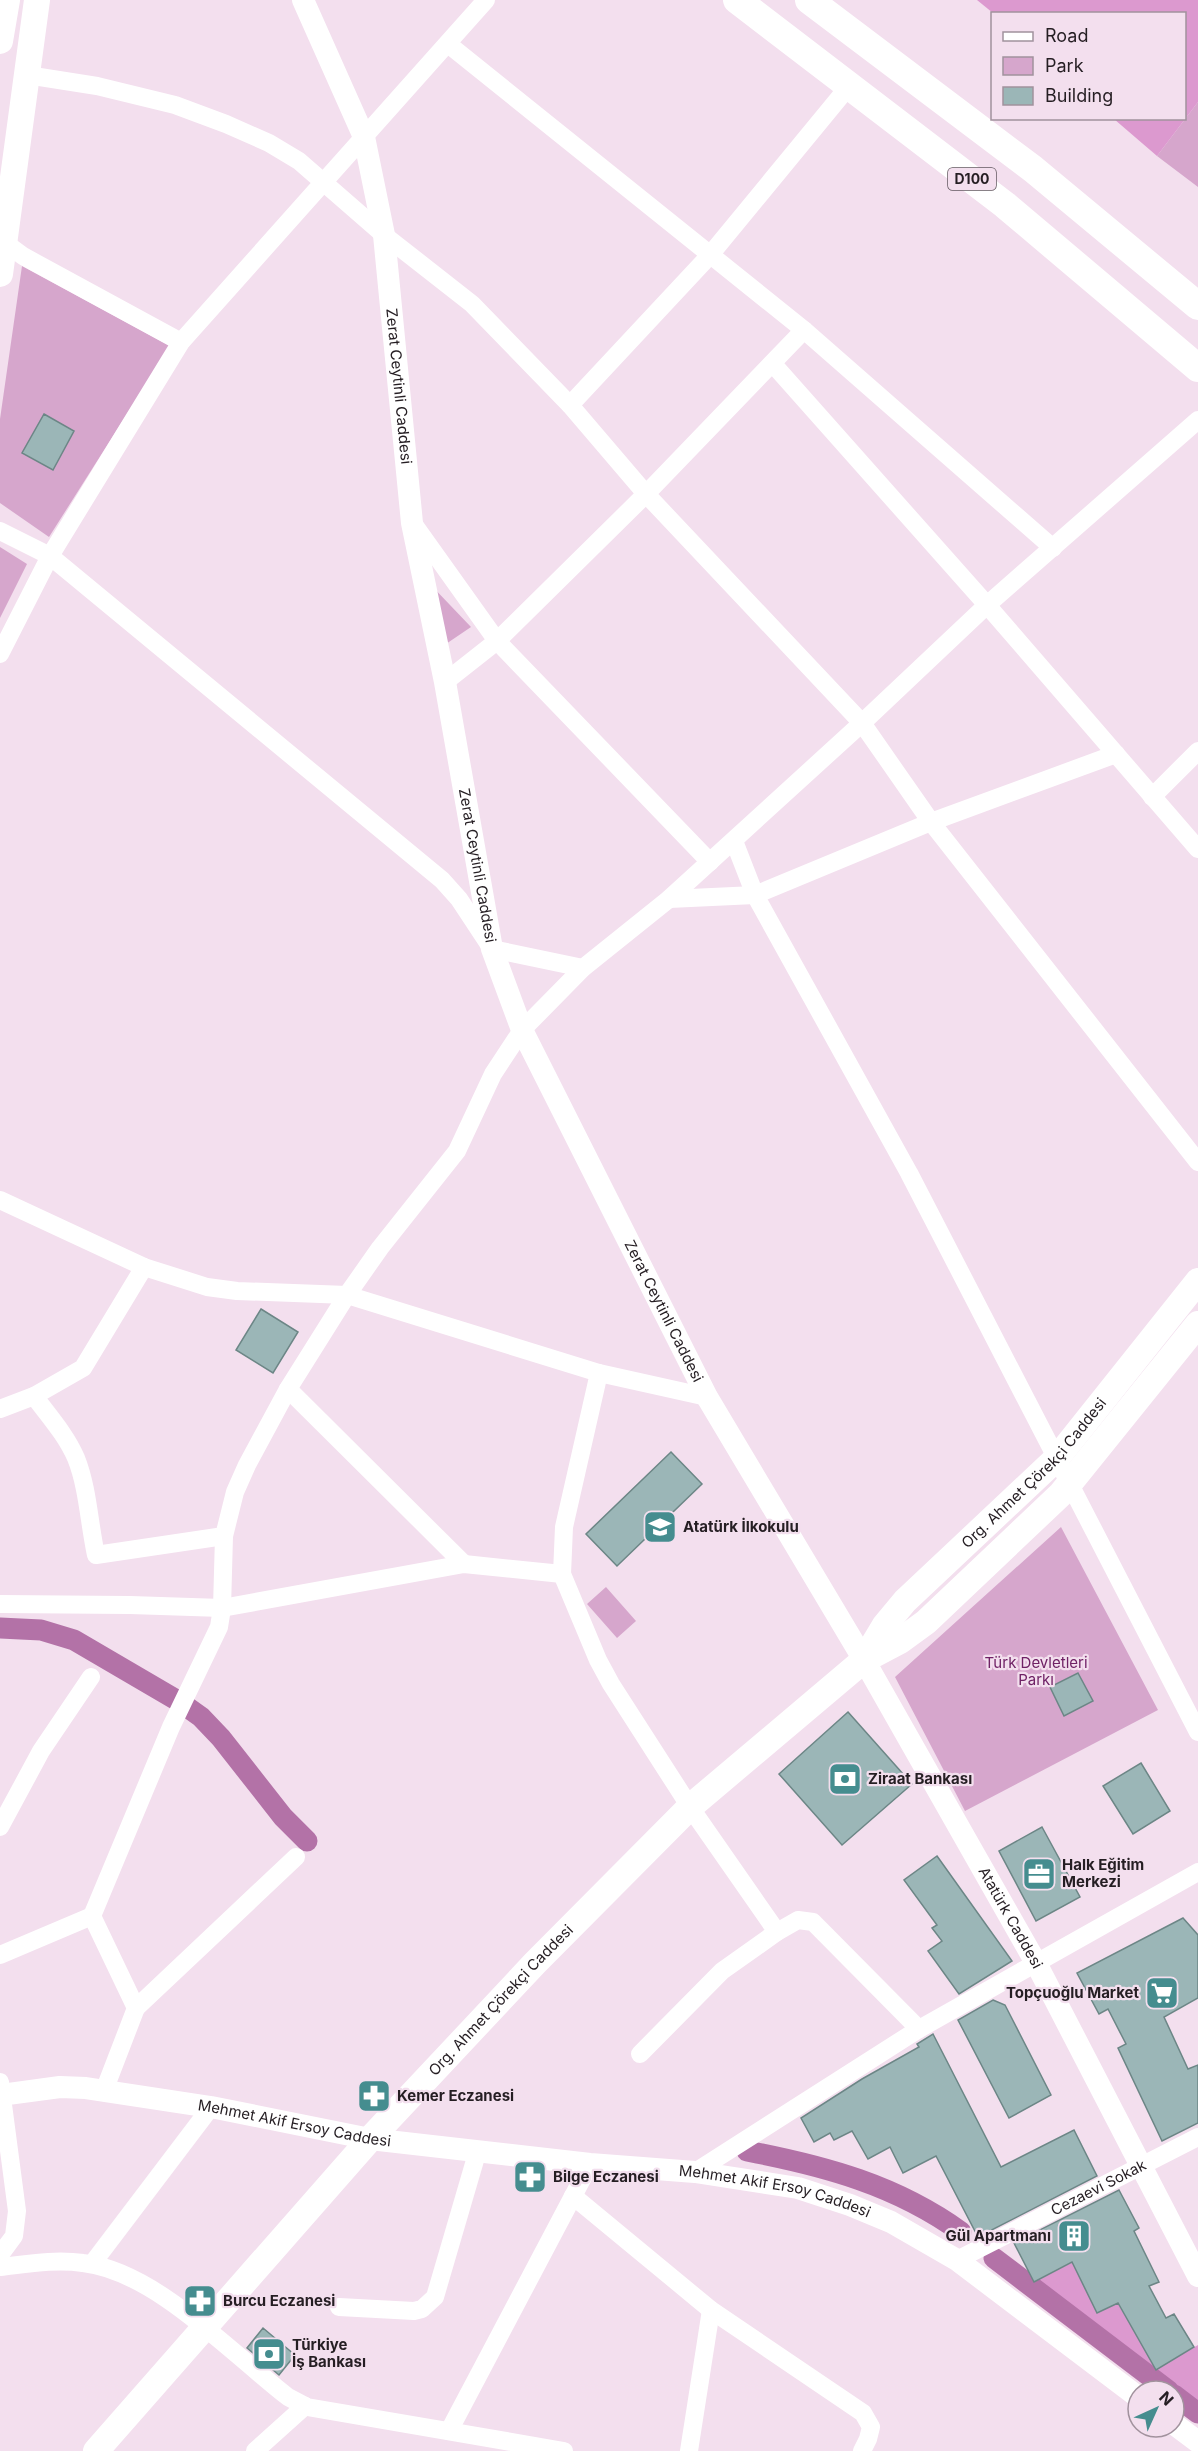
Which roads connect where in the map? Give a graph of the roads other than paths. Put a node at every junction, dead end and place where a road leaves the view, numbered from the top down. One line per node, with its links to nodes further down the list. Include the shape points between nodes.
1 (7, 0): 7 (main road)
2 (37, 0): 9 (main road)
3 (303, 0): 11 (street, Zerat Ceytinli Caddesi)
4 (486, 0): 8 (street)
5 (737, 0): 10 (highway, D100)
6 (809, 0): 17 (highway, D100, via 1033,169)
7 (0, 41)
8 (448, 44): 11 (street); 15 (street)
9 (27, 75): 12 (street, via 97,86 175,105 268,143); 14 (main road)
10 (849, 86): 15 (street); 21 (highway, D100, via 1005,205)
11 (364, 137): 12 (street); 13 (street, Zerat Ceytinli Caddesi)
12 (325, 182): 13 (street); 19 (street)
13 (384, 235): 22 (street, via 472,304); 25 (street, Zerat Ceytinli Caddesi)
14 (2, 241): 16 (main road); 19 (street)
15 (710, 255): 18 (street); 22 (street)
16 (0, 274)
17 (1198, 306)
18 (804, 330): 20 (street); 27 (street)
19 (181, 342): 28 (street)
20 (773, 364): 24 (street); 29 (street)
21 (1198, 368)
22 (570, 405): 24 (street)
23 (1198, 420): 27 (street)
24 (646, 494): 30 (street); 33 (street)
25 (412, 523): 30 (street); 32 (street, Zerat Ceytinli Caddesi)
26 (0, 531): 28 (street)
27 (1053, 548): 29 (street)
28 (50, 556): 31 (street); 43 (street, via 442,880)
29 (987, 605): 33 (street); 35 (street)
30 (497, 641): 32 (street); 40 (street)
31 (0, 654)
32 (445, 682): 43 (street, Zerat Ceytinli Caddesi)
33 (862, 723): 37 (street); 38 (street)
34 (1198, 751): 36 (street)
35 (1116, 754): 36 (street); 37 (street)
36 (1152, 796): 39 (street)
37 (932, 822): 41 (street); 46 (street)
38 (734, 841): 40 (street); 41 (street)
39 (1198, 849)
40 (710, 862): 42 (street)
41 (755, 896): 42 (street); 59 (street, via 909,1173)
42 (669, 899): 44 (street)
43 (492, 949): 44 (street); 45 (street, Zerat Ceytinli Caddesi)
44 (583, 968): 45 (street)
45 (522, 1029): 50 (street, via 494,1074 457,1151); 57 (street, Zerat Ceytinli Caddesi)
46 (1198, 1162)
47 (0, 1200): 48 (street)
48 (144, 1267): 50 (street, via 207,1287); 56 (street, via 82,1368)
49 (1198, 1281): 52 (main road, Org. Ahmet Çörekçi Caddesi)
50 (347, 1295): 54 (street); 55 (street)
51 (1198, 1324): 53 (main road, Org. Ahmet Çörekçi Caddesi)
52 (1161, 1328): 53 (street); 59 (main road, Org. Ahmet Çörekçi Caddesi)
53 (1190, 1342): 60 (main road, Org. Ahmet Çörekçi Caddesi)
54 (599, 1373): 57 (street); 63 (street, via 564,1527)
55 (288, 1389): 61 (street, via 235,1492); 62 (street)
56 (34, 1396): 58 (street); 61 (street, via 75,1457 96,1555)
57 (707, 1397): 66 (street, Zerat Ceytinli Caddesi)
58 (0, 1409)
59 (1057, 1458): 60 (street); 66 (main road, Org. Ahmet Çörekçi Caddesi, via 905,1601)
60 (1071, 1483): 66 (main road, Org. Ahmet Çörekçi Caddesi, via 926,1622); 68 (street)
61 (224, 1536): 65 (street)
62 (464, 1564): 63 (street); 65 (street)
63 (562, 1574): 69 (street, via 605,1673)
64 (0, 1605): 65 (street)
65 (222, 1608): 73 (street, via 216,1636 178,1713)
66 (864, 1660): 69 (main road, Org. Ahmet Çörekçi Caddesi); 76 (street, Atatürk Caddesi)
67 (91, 1677): 70 (street, via 40,1751)
68 (1198, 1732)
69 (690, 1807): 74 (street); 84 (main road, Org. Ahmet Çörekçi Caddesi, via 535,1963)
70 (0, 1827)
71 (296, 1857): 77 (street)
72 (1198, 1872): 76 (street)
73 (93, 1916): 75 (street); 77 (street)
74 (777, 1932): 78 (street, via 798,1920 813,1922); 79 (street, via 722,1971)
75 (0, 1955)
76 (1036, 1963): 78 (street); 87 (street, Atatürk Caddesi)
77 (136, 2008): 81 (street)
78 (919, 2029): 88 (street)
79 (640, 2054)
80 (1, 2090): 81 (street, Mehmet Akif Ersoy Caddesi, via 73,2087); 90 (street, via 17,2211 14,2236)
81 (104, 2091): 82 (street, Mehmet Akif Ersoy Caddesi)
82 (210, 2107): 84 (street, Mehmet Akif Ersoy Caddesi); 92 (street)
83 (1198, 2137): 87 (street, Cezaevi Sokak)
84 (370, 2139): 85 (street, Mehmet Akif Ersoy Caddesi); 97 (main road, Org. Ahmet Çörekçi Caddesi)
85 (478, 2150): 86 (street, Mehmet Akif Ersoy Caddesi); 95 (street, via 435,2297 414,2311)
86 (590, 2164): 88 (street, Mehmet Akif Ersoy Caddesi); 89 (street)
87 (1141, 2166): 91 (street, Cezaevi Sokak); 94 (street, Atatürk Caddesi)
88 (695, 2172): 91 (street, Mehmet Akif Ersoy Caddesi, via 798,2188 850,2205 891,2222)
89 (573, 2196): 96 (street); 100 (street)
90 (0, 2255)
91 (957, 2260): 98 (street, Mehmet Akif Ersoy Caddesi)
92 (92, 2264): 93 (street, via 48,2262); 97 (street, via 140,2281)
93 (0, 2267)
94 (1198, 2276)
95 (339, 2307)
96 (711, 2310): 104 (street); 105 (street, via 863,2413 871,2427)
97 (203, 2328): 99 (street); 101 (main road, Org. Ahmet Çörekçi Caddesi)
98 (1126, 2388)
99 (305, 2406): 100 (street); 102 (street)
100 (449, 2431): 103 (street)
101 (96, 2451)
102 (255, 2451)
103 (564, 2451)
104 (688, 2451)
105 (862, 2451)

